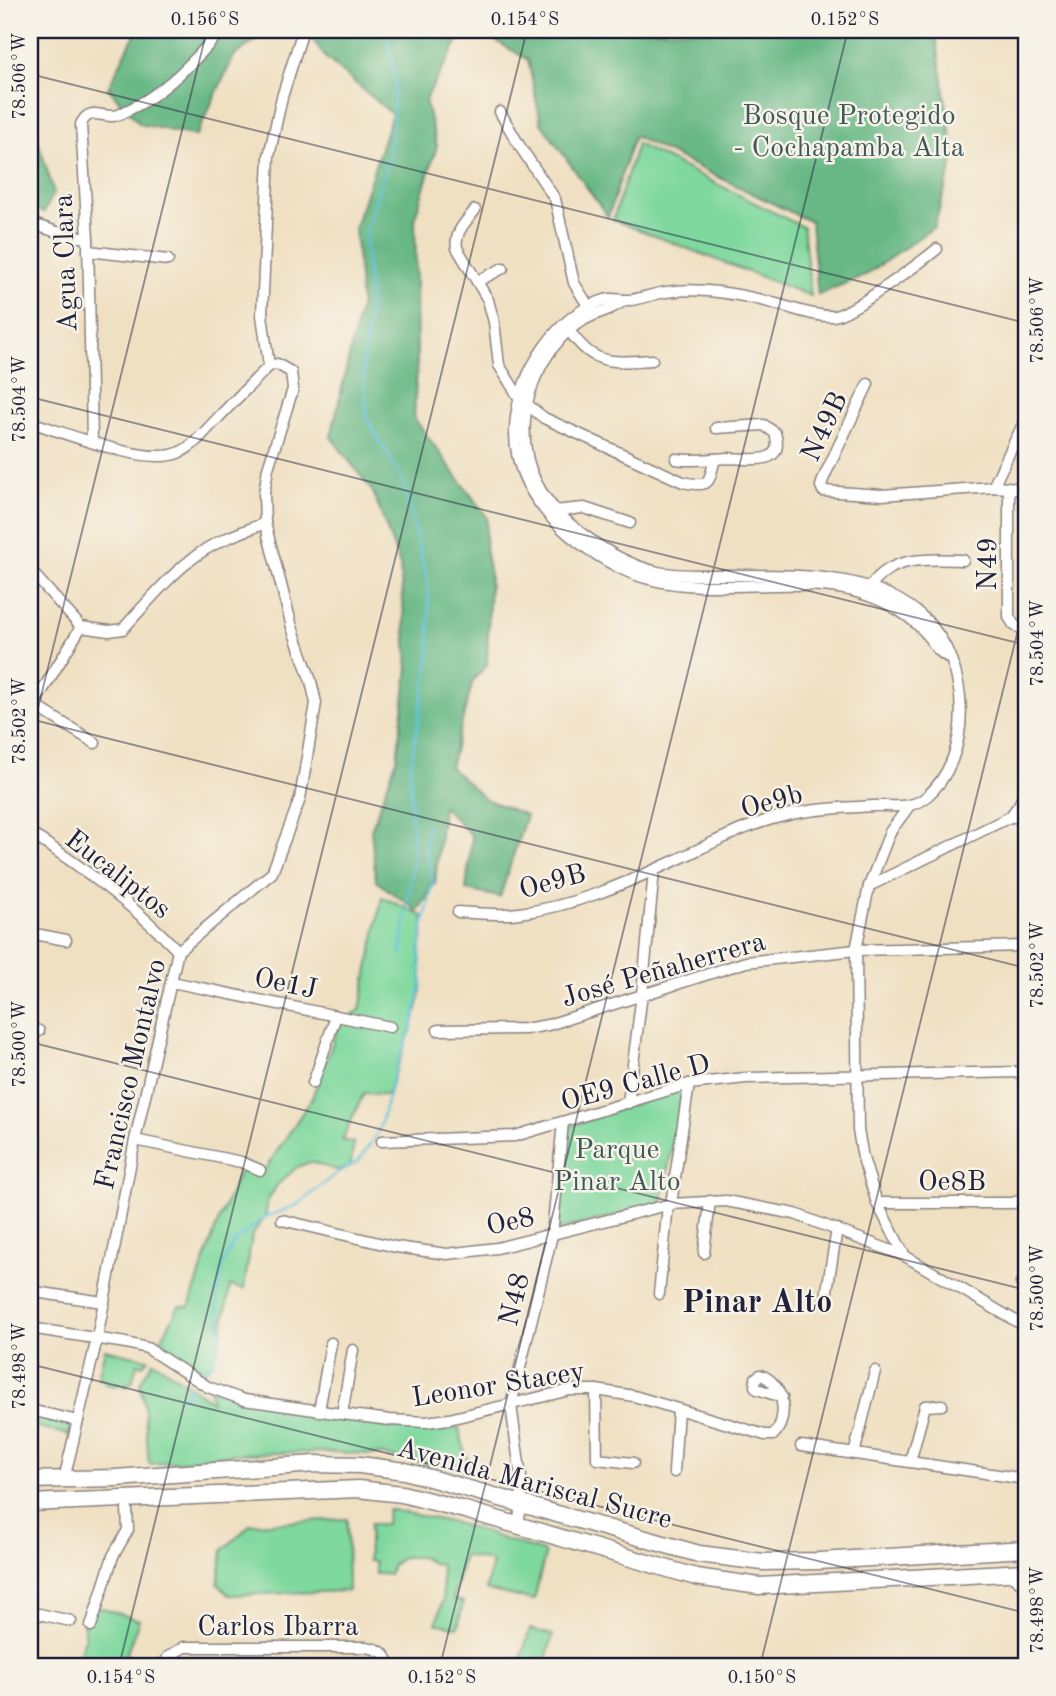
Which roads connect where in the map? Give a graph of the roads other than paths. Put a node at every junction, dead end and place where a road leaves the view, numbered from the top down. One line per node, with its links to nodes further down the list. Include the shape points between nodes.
1 (222, 30): 6 (street, Agua Clara, via 204,52 142,104 115,116 92,113 85,117 81,124)
2 (303, 30): 15 (street, via 269,156 262,315)
3 (500, 112): 12 (street, via 555,199 574,283)
4 (475, 210): 11 (street, via 456,240)
5 (30, 223): 6 (street)
6 (88, 238): 8 (street, Agua Clara)
7 (937, 249): 12 (street, via 835,316 691,290 624,300 617,307)
8 (88, 251): 9 (street); 21 (street, Agua Clara)
9 (169, 260)
10 (503, 268): 11 (street)
11 (478, 281): 17 (street, via 494,322 499,365)
12 (591, 311): 13 (street)
13 (567, 328): 14 (street, via 594,356); 17 (street, via 541,364)
14 (652, 360)
15 (269, 366): 21 (street, via 180,452 147,457); 28 (street, Francisco Montalvo, via 277,364 291,372 293,389 268,468)
16 (869, 384): 24 (street, N49B, via 821,488 882,495)
17 (523, 402): 23 (street, via 544,418 683,482 709,481); 27 (street, via 528,465)
18 (1026, 418): 24 (street)
19 (30, 422): 21 (street)
20 (716, 428): 23 (street, via 764,425 774,431 777,442 765,458)
21 (92, 441)
22 (676, 459): 23 (street)
23 (715, 459)
24 (993, 487): 25 (street)
25 (1009, 487): 26 (street); 35 (street, N49, via 1009,617)
26 (1026, 489)
27 (551, 512): 29 (street, via 584,508); 32 (street, via 640,566 673,574)
28 (265, 523): 34 (street, via 199,553 123,629 109,632); 50 (street, Francisco Montalvo, via 316,703 300,799 272,873)
29 (630, 523)
30 (963, 559): 33 (street, via 905,562 886,569)
31 (30, 570): 34 (street)
32 (745, 580): 33 (street, via 815,577); 36 (street, via 825,586 876,599 907,616)
33 (870, 587): 36 (street, via 919,614 939,637)
34 (81, 627): 37 (street, via 36,701 42,710)
35 (1026, 631)
36 (948, 657): 39 (street, via 960,708 959,741 938,783)
37 (95, 743)
38 (1026, 789): 40 (street)
39 (909, 806): 43 (street, Oe9b, via 794,813 756,823); 44 (street, via 890,832)
40 (1010, 817): 41 (street); 44 (street)
41 (1026, 817)
42 (30, 833): 50 (street, Eucaliptos, via 90,873)
43 (654, 871): 45 (street, Oe9B, via 563,905 516,914); 52 (street)
44 (869, 886): 49 (street)
45 (458, 912)
46 (30, 933): 47 (street)
47 (66, 940)
48 (1026, 946): 49 (street, José Peñaherrera)
49 (856, 950): 52 (street, José Peñaherrera, via 746,962); 57 (street)
50 (178, 951): 51 (street, Francisco Montalvo)
51 (172, 982): 53 (street, Oe1J); 62 (street, Francisco Montalvo)
52 (642, 994): 55 (street, José Peñaherrera, via 535,1027); 60 (street)
53 (336, 1016): 54 (street, Oe1J); 58 (street)
54 (390, 1027)
55 (438, 1030)
56 (1026, 1070): 57 (street, OE9 Calle D)
57 (858, 1077): 59 (street, OE9 Calle D, via 746,1078); 67 (street, via 858,1130)
58 (313, 1083)
59 (689, 1084): 60 (street, OE9 Calle D); 68 (street)
60 (628, 1104): 61 (street, OE9 Calle D)
61 (563, 1122): 63 (street, OE9 Calle D, via 508,1136); 71 (street, N48)
62 (135, 1140): 64 (street); 76 (street, Francisco Montalvo)
63 (382, 1141)
64 (260, 1170)
65 (1026, 1198): 67 (street, Oe8B, via 1013,1203)
66 (710, 1201): 68 (street, Oe8); 70 (street, Oe8, via 795,1214); 72 (street)
67 (877, 1203): 73 (street)
68 (669, 1204): 71 (street, Oe8); 75 (street)
69 (282, 1220): 71 (street, Oe8, via 447,1254)
70 (836, 1229): 73 (street, Oe8); 77 (street)
71 (552, 1235): 86 (street, N48)
72 (704, 1253)
73 (905, 1256): 78 (street, Oe8)
74 (35, 1292): 76 (street)
75 (659, 1294)
76 (103, 1302): 80 (street, Francisco Montalvo)
77 (825, 1303)
78 (1025, 1325)
79 (30, 1328): 80 (street, Leonor Stacey)
80 (97, 1338): 90 (street, Leonor Stacey, via 147,1349 225,1395); 92 (street, Francisco Montalvo)
81 (331, 1343): 90 (street)
82 (354, 1350): 91 (street)
83 (875, 1371): 94 (street)
84 (596, 1390): 86 (street, Leonor Stacey, via 570,1390); 88 (street, Leonor Stacey); 96 (street, via 597,1459)
85 (782, 1397): 88 (street, Leonor Stacey, via 779,1430 774,1435)
86 (511, 1405): 91 (street, Leonor Stacey, via 426,1422); 102 (street, N48)
87 (942, 1405): 95 (street, via 925,1406)
88 (678, 1409): 97 (street)
89 (30, 1410): 92 (street)
90 (320, 1410): 91 (street, Leonor Stacey)
91 (342, 1414)
92 (78, 1421): 100 (street, Francisco Montalvo)
93 (800, 1446): 94 (street)
94 (854, 1454): 95 (street)
95 (910, 1462): 98 (street)
96 (633, 1463)
97 (674, 1472)
98 (1026, 1479)
99 (30, 1480): 100 (main road, Avenida Mariscal Sucre)
100 (64, 1480): 102 (main road, Avenida Mariscal Sucre, via 360,1465 405,1471)
101 (30, 1503): 104 (main road, Avenida Mariscal Sucre, via 358,1489 402,1494)
102 (522, 1505): 104 (street, N48); 106 (main road, Avenida Mariscal Sucre, via 699,1553 763,1562)
103 (127, 1508): 112 (street, via 128,1530 113,1556)
104 (517, 1526): 108 (main road, Avenida Mariscal Sucre, via 695,1577 759,1586)
105 (1026, 1549): 106 (main road, Avenida Mariscal Sucre)
106 (915, 1556): 108 (main road)
107 (1020, 1573): 108 (main road, Avenida Mariscal Sucre); 109 (street)
108 (916, 1578)
109 (1026, 1589)
110 (30, 1612): 111 (street)
111 (71, 1620)
112 (90, 1626)
113 (164, 1666): 114 (street, Carlos Ibarra, via 168,1657 184,1647 365,1647 378,1649)
114 (390, 1666)

